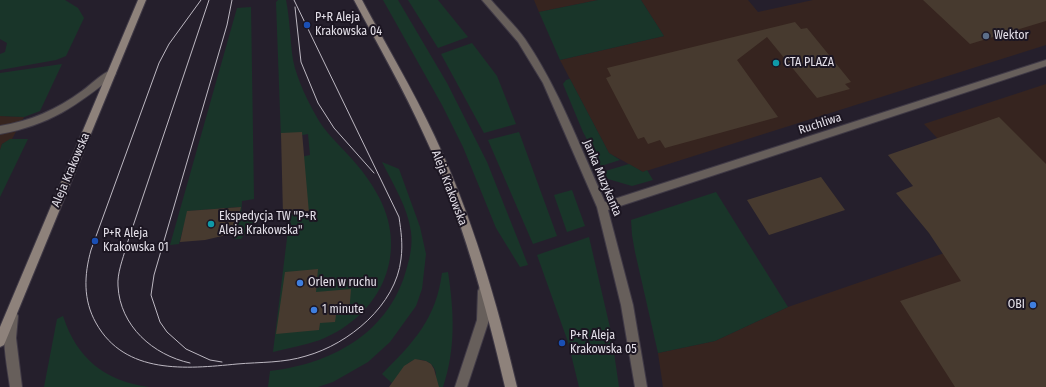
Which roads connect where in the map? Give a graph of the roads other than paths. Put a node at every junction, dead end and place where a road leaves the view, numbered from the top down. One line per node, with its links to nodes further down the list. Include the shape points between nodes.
1 (142, 0): 5 (main road, Aleja Krakowska)
2 (358, 0): 8 (main road, Aleja Krakowska, via 430,137 457,204)
3 (486, 0): 7 (street, Janka Muzykanta, via 521,40 547,83)
4 (1046, 63): 7 (street, Ruchliwa)
5 (112, 73): 6 (street, via 68,107 45,119 24,127); 9 (main road, Aleja Krakowska)
6 (0, 130)
7 (602, 207): 14 (street, Janka Muzykanta, via 627,305)
8 (483, 282): 12 (street, via 483,320); 13 (main road, Aleja Krakowska)
9 (13, 310): 10 (main road, Aleja Krakowska); 11 (street, via 10,338)
10 (0, 341)
11 (16, 387)
12 (461, 387)
13 (511, 387)
14 (641, 387)

